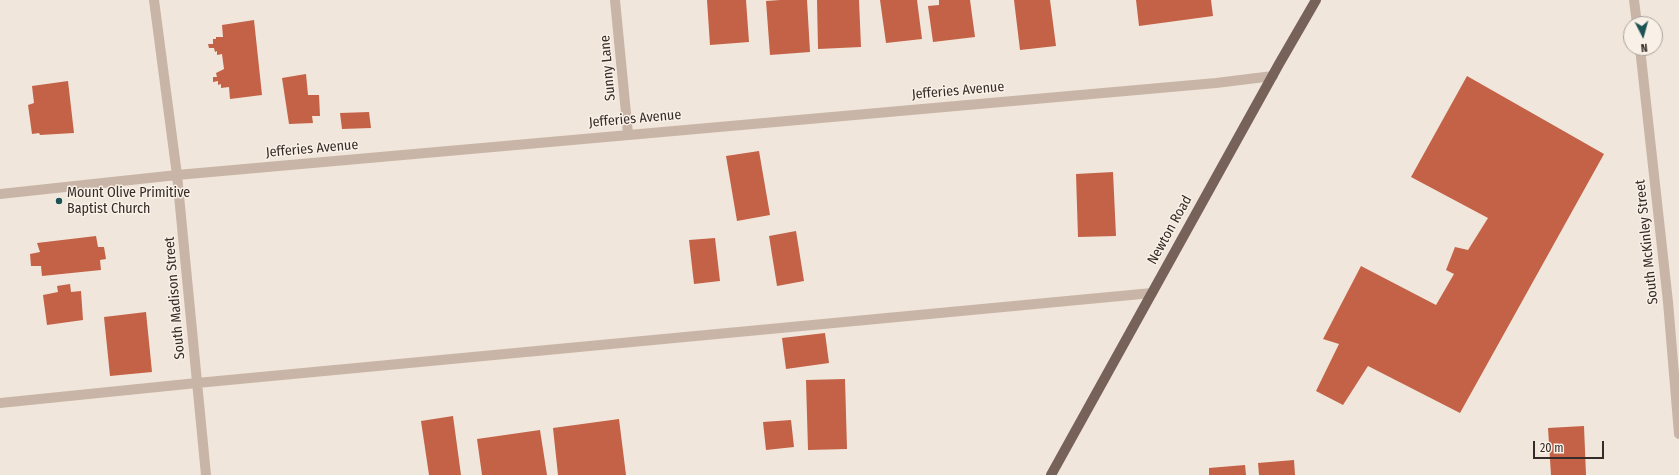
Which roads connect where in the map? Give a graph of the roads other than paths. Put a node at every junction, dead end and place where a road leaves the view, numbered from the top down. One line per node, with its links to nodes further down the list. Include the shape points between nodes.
1 (154, 0): 9 (street, South Madison Street)
2 (615, 0): 8 (street, Sunny Lane)
3 (1316, 0): 7 (main road, Newton Road)
4 (1634, 0): 5 (street)
5 (1636, 16)
6 (1641, 56): 12 (street, South McKinley Street)
7 (1273, 76): 8 (street, Jefferies Avenue); 11 (main road, Newton Road)
8 (628, 134): 9 (street, Jefferies Avenue)
9 (177, 175): 10 (street, Jefferies Avenue); 13 (street, South Madison Street)
10 (0, 194)
11 (1152, 293): 13 (street); 17 (main road, Newton Road)
12 (1675, 340): 15 (street, South McKinley Street)
13 (197, 383): 14 (street); 16 (street, South Madison Street)
14 (0, 403)
15 (1679, 434)
16 (206, 475)
17 (1051, 475)

